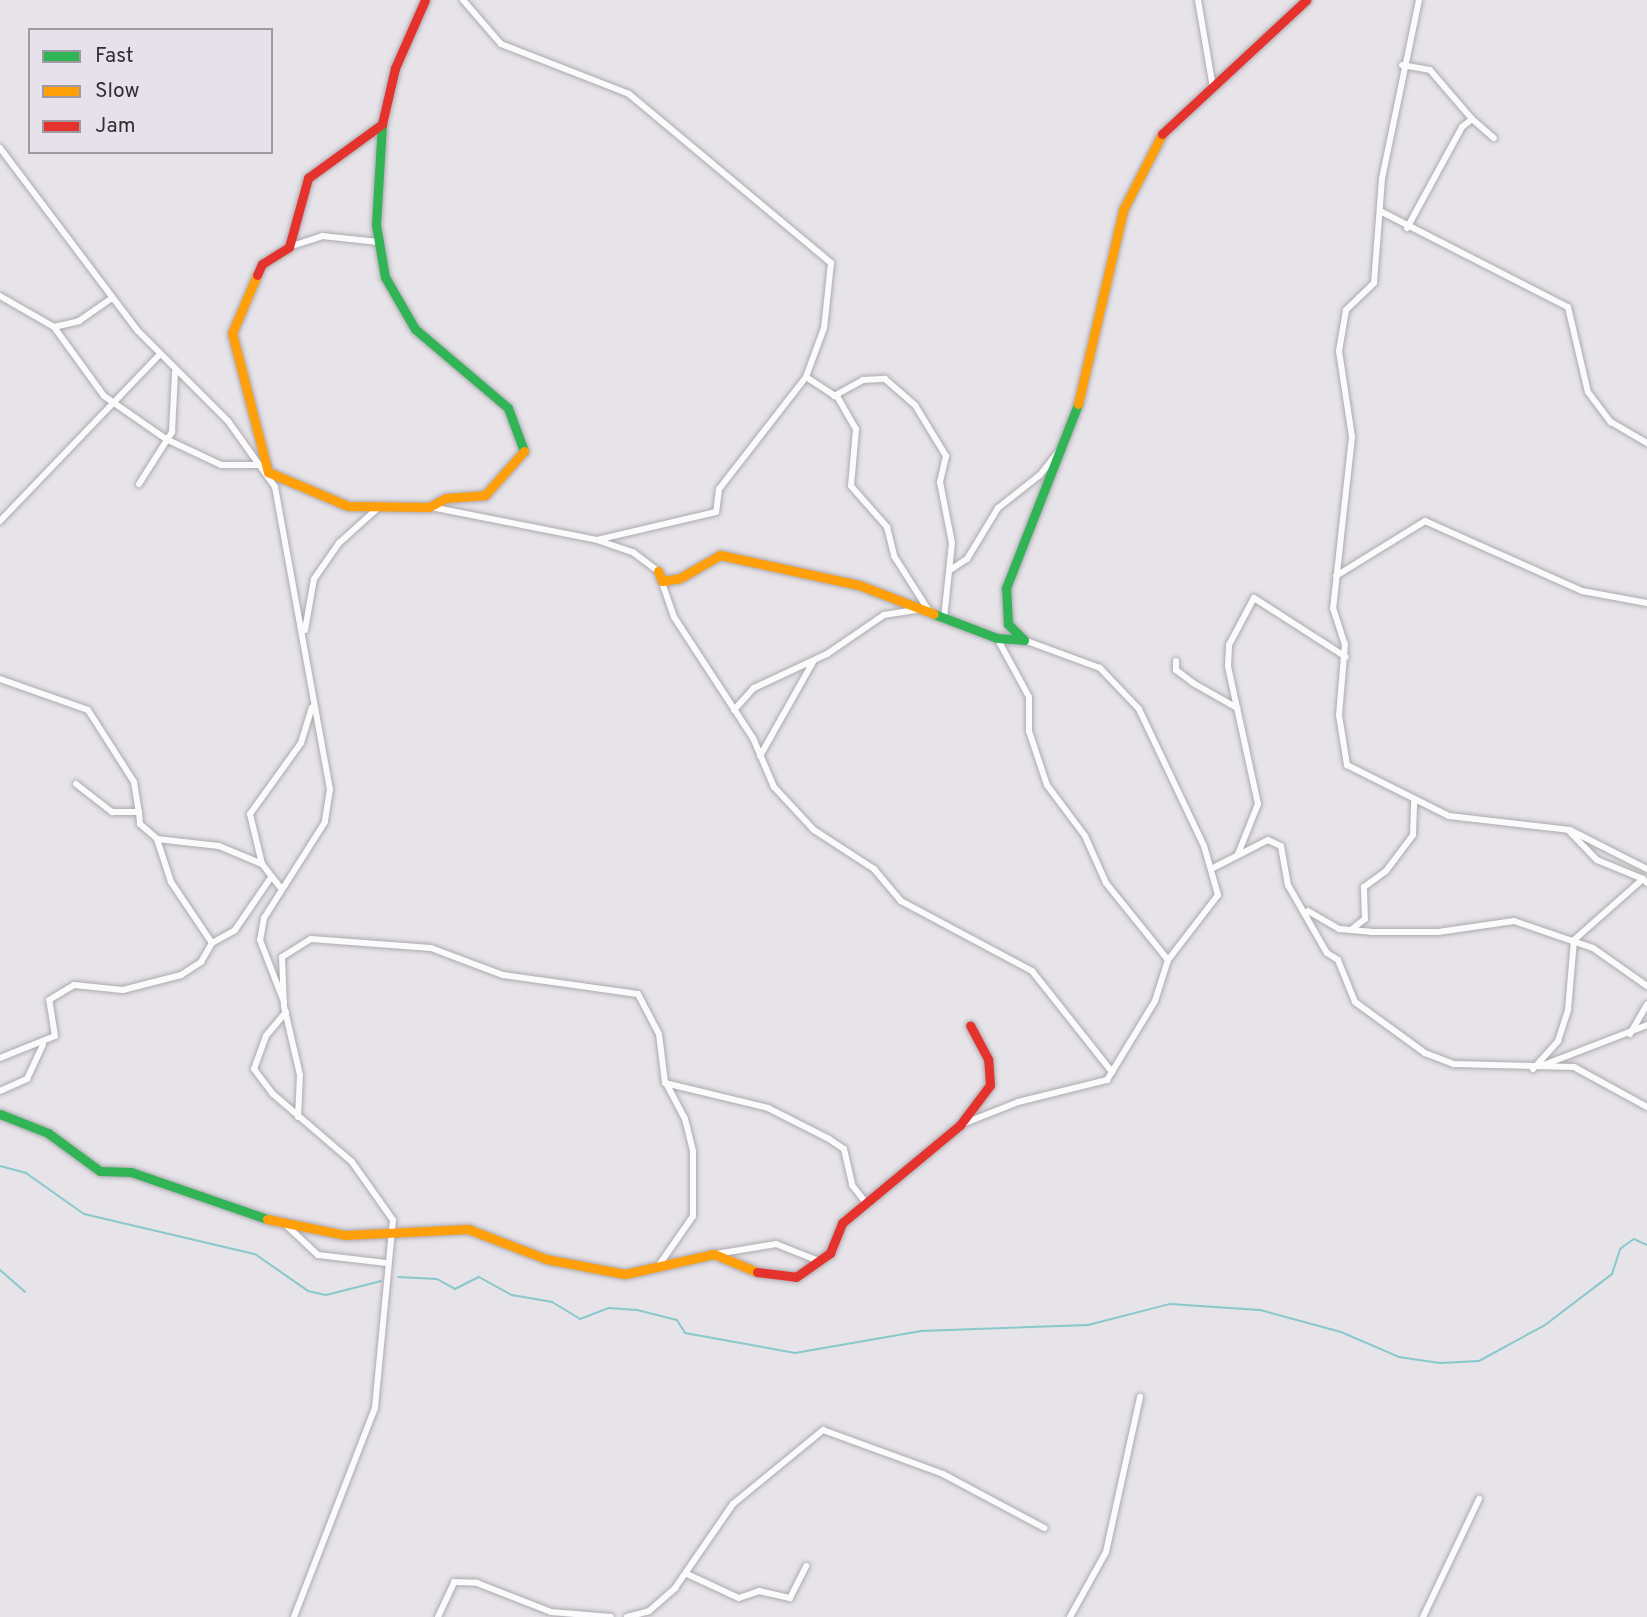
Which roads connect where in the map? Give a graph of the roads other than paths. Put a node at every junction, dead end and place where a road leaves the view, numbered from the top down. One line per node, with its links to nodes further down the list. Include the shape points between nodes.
1 (425, 0): 9 (street, via 395,68)
2 (463, 0): 21 (street, via 501,44 629,94 831,263 824,328)
3 (1198, 0): 7 (street)
4 (1306, 0): 7 (street)
5 (1419, 0): 6 (street)
6 (1402, 65): 8 (street, via 1430,70); 12 (street)
7 (1213, 88): 25 (street, via 1168,124 1139,169)
8 (1472, 119): 10 (street); 13 (street, via 1426,185)
9 (382, 124): 14 (street); 15 (street, via 308,178)
10 (1494, 138)
11 (0, 148): 17 (street)
12 (1380, 211): 13 (street); 36 (street, via 1374,283 1346,310 1339,351 1352,437)
13 (1407, 228): 26 (street, via 1531,282 1568,306 1588,392 1611,422)
14 (379, 242): 15 (street, via 322,236); 30 (street, via 386,277 415,329 508,408 525,435 527,447 515,467 485,495 446,498)
15 (289, 247): 28 (street, via 262,264 232,333)
16 (0, 296): 18 (street)
17 (112, 298): 18 (street, via 79,321); 19 (street)
18 (54, 327): 23 (street)
19 (159, 355): 20 (street); 23 (street)
20 (175, 372): 24 (street); 27 (street, via 228,421)
21 (806, 377): 22 (street); 33 (street, via 719,489 716,512)
22 (834, 396): 34 (street, via 863,380 885,379 915,405 946,456 940,482); 38 (street, via 856,429 851,486 887,527 894,556)
23 (115, 404): 24 (street); 32 (street)
24 (166, 439): 27 (street, via 221,464); 29 (street)
25 (1066, 442): 34 (street, via 1040,475 998,508 967,559); 42 (street, via 1006,588 1008,624)
26 (1647, 443)
27 (260, 465): 28 (street)
28 (268, 472): 31 (street, via 348,506); 40 (street)
29 (139, 484)
30 (429, 507): 31 (street); 33 (street)
31 (378, 508): 40 (street, via 340,543 314,579)
32 (0, 521)
33 (597, 540): 35 (street)
34 (950, 570): 39 (street)
35 (658, 571): 38 (street, via 662,582 680,578 720,555 859,585); 49 (street, via 674,617)
36 (1336, 576): 37 (street, via 1425,521 1582,591); 44 (street, via 1333,608)
37 (1647, 603)
38 (926, 611): 39 (street); 43 (street, via 884,615)
39 (944, 618): 41 (street)
40 (304, 637): 47 (street)
41 (997, 638): 42 (street); 67 (street, via 1029,697 1029,731 1047,785 1085,836 1106,883)
42 (1024, 640): 58 (street, via 1100,668 1139,709)
43 (816, 657): 49 (street, via 754,688); 50 (street)
44 (1346, 657): 48 (street, via 1254,598 1229,645); 52 (street, via 1339,715 1347,765)
45 (1176, 662): 48 (street, via 1176,670 1193,683)
46 (0, 679): 53 (street, via 88,710 134,782)
47 (313, 702): 57 (street, via 301,743 250,814); 62 (street, via 330,789 325,822)
48 (1237, 708): 56 (street, via 1258,804)
49 (734, 710): 50 (street)
50 (760, 755): 78 (street, via 774,787 814,830 874,869 901,901 1032,971)
51 (76, 784): 53 (street, via 112,812)
52 (1414, 801): 54 (street, via 1449,816); 64 (street, via 1413,835 1386,872 1364,887 1365,919)
53 (139, 812): 55 (street, via 140,824)
54 (1567, 830): 59 (street); 61 (street, via 1597,860)
55 (157, 839): 57 (street, via 219,846); 66 (street, via 171,882)
56 (1237, 856): 58 (street); 63 (street, via 1268,840 1281,846 1287,885)
57 (262, 864): 60 (street)
58 (1213, 868): 67 (street, via 1218,895)
59 (1647, 869)
60 (272, 876): 62 (street); 66 (street, via 235,930)
61 (1645, 881): 65 (street)
62 (280, 887): 69 (street, via 260,940)
63 (1306, 910): 64 (street); 77 (street, via 1355,1002 1391,1030 1454,1064)
64 (1351, 930): 65 (street, via 1438,932 1514,921)
65 (1574, 940): 68 (street); 77 (street, via 1568,1010 1558,1041)
66 (212, 943): 75 (street, via 201,962 181,975 123,990 74,985 49,1000 55,1037)
67 (1168, 960): 78 (street, via 1155,1000)
68 (1647, 986)
69 (284, 1002): 71 (street); 79 (street, via 280,965 299,942 442,950 503,975 638,994 659,1034)
70 (1647, 1005): 74 (street)
71 (286, 1012): 83 (street, via 300,1075); 83 (street, via 266,1036 254,1069)
72 (970, 1025): 84 (street, via 988,1059 990,1085)
73 (1647, 1025): 74 (street)
74 (1630, 1034): 77 (street)
75 (44, 1042): 76 (street); 80 (street, via 27,1079)
76 (0, 1058)
77 (1532, 1069): 81 (street, via 1574,1067)
78 (1112, 1072): 84 (street, via 1098,1087 1018,1102)
79 (665, 1083): 85 (street, via 768,1108 829,1139 844,1149 852,1185); 91 (street, via 685,1119 693,1151 693,1216)
80 (0, 1091)
81 (1647, 1107)
82 (0, 1114): 86 (street, via 48,1133 100,1171 131,1172)
83 (298, 1118): 87 (street, via 374,1187 393,1220)
84 (960, 1125): 85 (street)
85 (866, 1203): 89 (street, via 842,1223)
86 (287, 1226): 87 (street); 90 (street, via 318,1255)
87 (389, 1233): 90 (street); 91 (street, via 468,1229 546,1259 625,1274)
88 (714, 1254): 89 (street, via 776,1244); 89 (street, via 778,1277 796,1278); 91 (street)
89 (821, 1262)
90 (387, 1263): 97 (street, via 390,1296 375,1408)
91 (656, 1270)
92 (1140, 1397): 101 (street, via 1106,1552)
93 (1479, 1499): 102 (street)
94 (1044, 1528): 96 (street, via 943,1474 822,1430 733,1504)
95 (806, 1566): 96 (street, via 790,1598 759,1591 739,1598)
96 (687, 1574): 100 (street, via 649,1611)
97 (294, 1617)
98 (438, 1617): 99 (street, via 454,1582 477,1583 551,1612)
99 (611, 1617)
100 (627, 1617)
101 (1070, 1617)
102 (1423, 1617)

